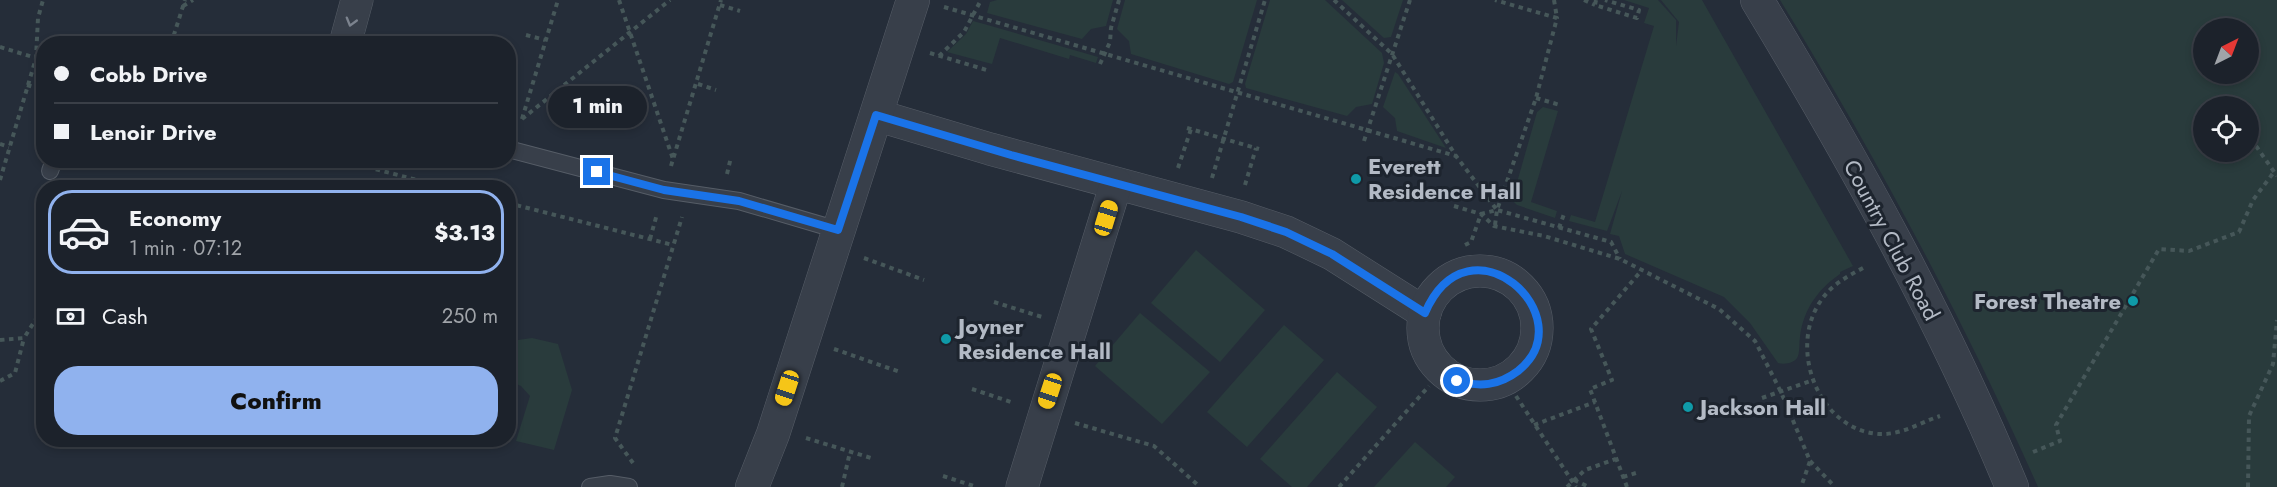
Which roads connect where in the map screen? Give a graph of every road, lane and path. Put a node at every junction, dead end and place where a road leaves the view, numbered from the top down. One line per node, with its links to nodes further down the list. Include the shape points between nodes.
1 (43, 0): 27 (path)
2 (185, 0): 21 (path)
3 (193, 0): 21 (path)
4 (357, 0): 29 (street, one-way to 29)
5 (558, 0): 30 (path)
6 (619, 0): 25 (path)
7 (670, 0): 25 (path)
8 (981, 0): 23 (path)
9 (1119, 0): 33 (path)
10 (1265, 0): 43 (path)
11 (1334, 0): 34 (path)
12 (1410, 0): 34 (path)
13 (1495, 0): 24 (path)
14 (1554, 0): 24 (path)
15 (1584, 0): 18 (path)
16 (1605, 0): 18 (path, via 1640,10 1637,18)
17 (1757, 0): 128 (street, Country Club Road, via 1902,253 1971,389)
18 (1596, 2)
19 (720, 3): 22 (path); 39 (path)
20 (927, 3): 23 (path); 46 (street)
21 (183, 6): 28 (path)
22 (740, 11)
23 (972, 15): 33 (path); 35 (path, via 964,32)
24 (1557, 18): 44 (path)
25 (630, 33): 30 (path, via 522,120); 39 (path, via 672,163)
26 (526, 35): 30 (path)
27 (37, 36)
28 (174, 36)
29 (347, 36)
30 (545, 40)
31 (0, 47): 36 (path)
32 (926, 52): 35 (path)
33 (1104, 52): 37 (path); 43 (path)
34 (1392, 54): 47 (path); 54 (path)
35 (939, 56): 38 (path)
36 (36, 58): 40 (path)
37 (1100, 64)
38 (990, 71)
39 (698, 84): 42 (path)
40 (27, 85): 41 (path); 51 (path)
41 (36, 88)
42 (716, 90)
43 (1238, 93): 47 (path); 48 (path)
44 (1536, 98): 45 (path); 68 (path)
45 (1560, 105)
46 (876, 115): 64 (street); 74 (street)
47 (1368, 129): 49 (path); 54 (path)
48 (1223, 139): 57 (path, via 1189,128); 62 (path, via 1258,149); 63 (path)
49 (1364, 141)
50 (0, 144): 51 (path)
51 (9, 147): 60 (path)
52 (2259, 150): 59 (path)
53 (516, 151): 74 (lane, via 664,190 739,201)
54 (1456, 156): 68 (path)
55 (731, 157): 58 (path)
56 (371, 168): 61 (path)
57 (1177, 172)
58 (727, 174)
59 (2276, 175): 105 (path, via 2253,200 2239,232 2188,251 2159,249 2056,425 2060,441)
60 (0, 180)
61 (417, 180)
62 (1246, 180)
63 (1210, 182)
64 (1116, 184): 84 (street, via 1286,232 1332,254); 100 (street)
65 (516, 205): 75 (path)
66 (1454, 206): 70 (path)
67 (659, 207): 75 (path)
68 (1497, 210): 70 (path); 72 (path); 73 (path)
69 (684, 213): 76 (path)
70 (1481, 214): 72 (path); 77 (path, via 1471,242)
71 (1564, 214): 73 (path)
72 (1494, 226): 79 (path)
73 (1559, 228): 79 (path, via 1611,242)
74 (838, 230): 116 (street, via 773,434)
75 (650, 239): 76 (path)
76 (673, 245): 109 (path, via 615,438)
77 (1465, 245)
78 (857, 256): 82 (path)
79 (1620, 259): 81 (path)
80 (1863, 268): 92 (path, via 1830,290 1812,319 1806,351)
81 (1642, 270): 96 (path, via 1719,309 1755,341); 99 (path, via 1591,329 1612,380 1590,389)
82 (924, 280)
83 (994, 302): 85 (path)
84 (1425, 313)
85 (1047, 318)
86 (36, 319): 88 (path)
87 (2277, 320): 129 (path, via 2273,364 2249,416)
88 (24, 338): 89 (path); 93 (path, via 15,374)
89 (0, 340)
90 (833, 348): 91 (path)
91 (900, 372)
92 (1813, 380): 96 (path); 101 (path, via 1828,408 1843,422 1862,431 1896,434)
93 (0, 381)
94 (1429, 386): 121 (path)
95 (972, 389): 100 (path)
96 (1781, 392): 98 (path); 108 (path)
97 (1516, 396): 102 (path)
98 (1762, 398)
99 (1595, 402): 102 (path); 107 (path)
100 (1043, 414): 119 (street); 120 (path, via 1154,446)
101 (1940, 416)
102 (1534, 425): 113 (path)
103 (806, 438): 104 (path)
104 (850, 452): 106 (path); 117 (path)
105 (2032, 452)
106 (871, 458)
107 (1616, 459): 112 (path); 113 (path, via 1585,471)
108 (1810, 461): 126 (path); 127 (path)
109 (638, 470)
110 (1636, 473): 112 (path)
111 (944, 476): 118 (path)
112 (1623, 477): 125 (path)
113 (1574, 480): 122 (path); 123 (path); 124 (path)
114 (590, 487): 115 (lane)
115 (629, 487)
116 (752, 487)
117 (842, 487)
118 (978, 487)
119 (1022, 487)
120 (1200, 487)
121 (1339, 487)
122 (1567, 487)
123 (1576, 487)
124 (1589, 487)
125 (1627, 487)
126 (1801, 487)
127 (1835, 487)
128 (2013, 487)
129 (2248, 487)

